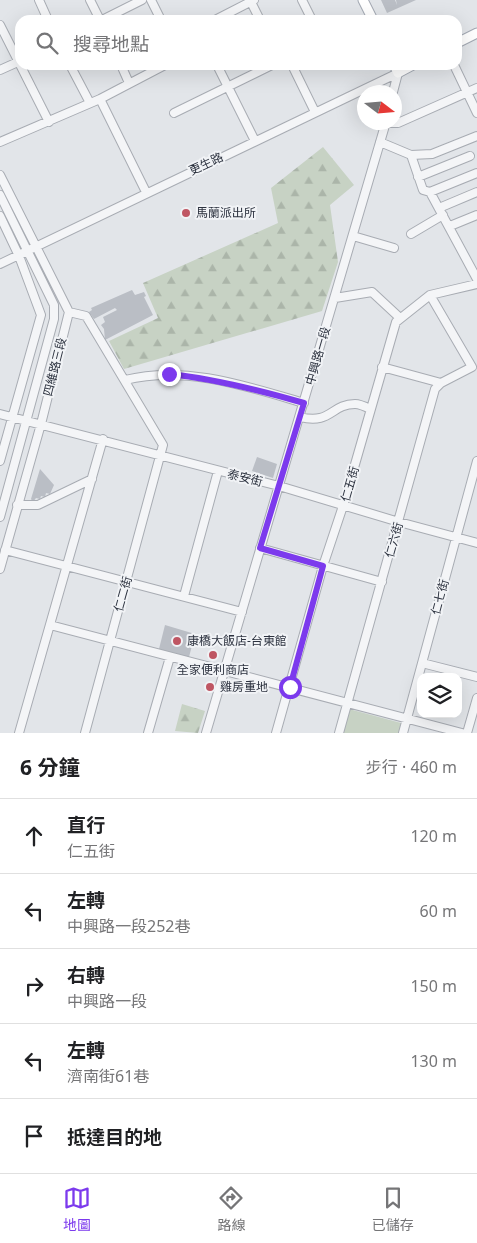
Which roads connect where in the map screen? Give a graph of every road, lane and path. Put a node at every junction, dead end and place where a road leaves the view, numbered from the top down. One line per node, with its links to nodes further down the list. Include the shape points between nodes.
1 (39, 0): 8 (street)
2 (90, 0): 9 (street)
3 (142, 0): 10 (street)
4 (151, 0): 11 (street)
5 (302, 0): 14 (street)
6 (363, 0): 15 (main road)
7 (252, 1): 12 (street); 13 (street)
8 (46, 15)
9 (98, 15)
10 (111, 15)
11 (158, 15)
12 (225, 15)
13 (256, 15)
14 (310, 15)
15 (369, 15)
16 (0, 25): 19 (street)
17 (477, 33): 18 (main road)
18 (462, 40)
19 (15, 53)
20 (15, 63): 21 (street)
21 (0, 70)
22 (23, 70): 43 (street)
23 (73, 70): 38 (street)
24 (123, 70): 32 (street)
25 (155, 70): 32 (street)
26 (220, 70): 34 (street)
27 (262, 70): 34 (street)
28 (295, 70): 39 (street)
29 (394, 70): 39 (street, 更生路)
30 (396, 70): 33 (street)
31 (456, 70): 36 (street)
32 (129, 83): 37 (street)
33 (394, 85)
34 (228, 86): 40 (street); 46 (street)
35 (477, 88): 36 (street)
36 (467, 93): 41 (street); 42 (street)
37 (100, 98): 38 (street); 54 (street)
38 (90, 103): 43 (street)
39 (316, 112): 46 (street, 更生路)
40 (174, 113)
41 (477, 113)
42 (402, 121)
43 (48, 122): 47 (street)
44 (384, 130): 48 (street, 中興路一段)
45 (477, 136): 49 (street, via 432,154)
46 (255, 141): 54 (street, 更生路)
47 (0, 142)
48 (380, 142): 49 (street); 63 (street, 中興路一段)
49 (411, 154): 53 (street)
50 (470, 156): 53 (street)
51 (477, 173): 55 (street)
52 (0, 175): 64 (street)
53 (418, 177): 55 (street, via 423,190)
54 (146, 192): 64 (street, 更生路)
55 (430, 192): 58 (street)
56 (477, 192): 58 (street)
57 (0, 195): 66 (street, 四維路三段)
58 (441, 211): 61 (street); 62 (street)
59 (477, 215): 61 (street)
60 (0, 216): 66 (street, 四維路三段)
61 (450, 226): 68 (street)
62 (411, 234)
63 (353, 236): 65 (street); 71 (street, 中興路一段)
64 (36, 247): 66 (street, 更生路); 72 (street)
65 (394, 248)
66 (23, 254): 67 (street, 更生路); 81 (street, 四維路三段, via 42,315); 82 (street, 四維路三段, via 54,305 54,320)
67 (0, 264)
68 (477, 279)
69 (477, 284): 70 (street, 仁五街)
70 (430, 295): 73 (street, 仁五街); 76 (street, via 472,367)
71 (334, 298): 73 (street, via 372,292); 77 (street, 中興路一段)
72 (69, 312): 75 (street, via 86,316); 83 (street, 四維路三段)
73 (400, 318): 74 (street, 仁五街)
74 (382, 367): 76 (street); 78 (street, 仁五街)
75 (125, 380): 77 (street, via 146,375 209,379); 85 (street, via 161,439)
76 (441, 383): 94 (street, 仁六街, via 435,389)
77 (304, 403): 80 (street, 中興路一段)
78 (370, 409): 80 (street, via 356,404 319,420); 92 (street, 仁五街)
79 (0, 414): 81 (street, 泰安街)
80 (300, 416): 90 (street, 中興路一段)
81 (12, 417): 82 (street, 泰安街); 86 (street, 四維路三段)
82 (27, 420): 83 (street, 泰安街); 93 (street, 四維路三段)
83 (41, 424): 84 (street, 泰安街); 91 (street, 四維路三段)
84 (103, 439): 85 (street, 泰安街); 89 (street)
85 (162, 455): 88 (street, 泰安街); 102 (street, 仁二街)
86 (0, 461)
87 (477, 461): 95 (street, 仁七街)
88 (218, 471): 90 (street, 泰安街); 104 (street)
89 (92, 478): 91 (street, via 35,506); 99 (street)
90 (279, 486): 92 (street, 泰安街); 97 (street, 中興路一段)
91 (18, 505): 98 (street, 四維路三段)
92 (343, 506): 94 (street, 泰安街); 100 (street, 仁五街)
93 (0, 517)
94 (399, 522): 95 (street, 泰安街); 103 (street, 仁六街)
95 (456, 537): 96 (street, 泰安街); 109 (street, 仁七街)
96 (477, 543)
97 (260, 548): 100 (street); 105 (street, 中興路一段)
98 (6, 550): 99 (street); 101 (street, 四維路三段)
99 (67, 565): 102 (street); 106 (street)
100 (323, 566): 103 (street); 112 (street, 仁五街)
101 (0, 569)
102 (127, 581): 104 (street); 107 (street, 仁二街)
103 (382, 582): 114 (street, 仁六街)
104 (184, 596): 105 (street)
105 (242, 612): 110 (street, 中興路一段)
106 (50, 625): 107 (street); 116 (street)
107 (110, 641): 108 (street); 117 (street, 仁二街)
108 (170, 656): 110 (street); 118 (street)
109 (422, 664): 111 (street); 115 (street, 仁七街)
110 (225, 671): 112 (street); 119 (street, 中興路一段)
111 (477, 677)
112 (290, 687): 114 (street); 120 (street, 仁五街)
113 (477, 698): 124 (street)
114 (347, 704): 115 (street); 121 (street, 仁六街)
115 (407, 719): 122 (street, 仁七街); 123 (street)
116 (21, 733)
117 (85, 733)
118 (148, 733)
119 (206, 733)
120 (276, 733)
121 (339, 733)
122 (403, 733)
123 (462, 733)
124 (467, 733)

